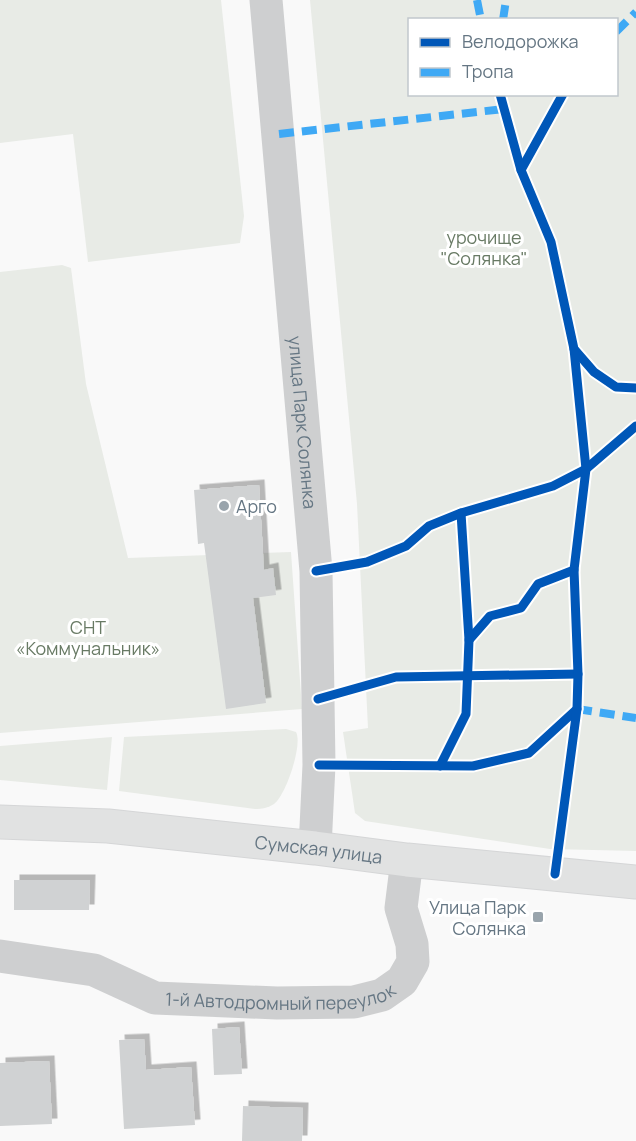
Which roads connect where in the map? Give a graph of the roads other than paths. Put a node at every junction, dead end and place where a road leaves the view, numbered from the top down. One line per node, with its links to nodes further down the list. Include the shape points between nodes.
1 (266, 0): 3 (street, улица Парк Солянка, via 316,571 319,765)
2 (0, 822): 3 (main road, Сумская улица, via 108,826)
3 (315, 848): 4 (main road, Сумская улица)
4 (407, 860): 5 (main road, Сумская улица); 6 (street, 1-й Автодромный переулок, via 401,908 413,962 402,981 382,995 354,1002 155,998 94,970)
5 (636, 882)
6 (0, 956)

